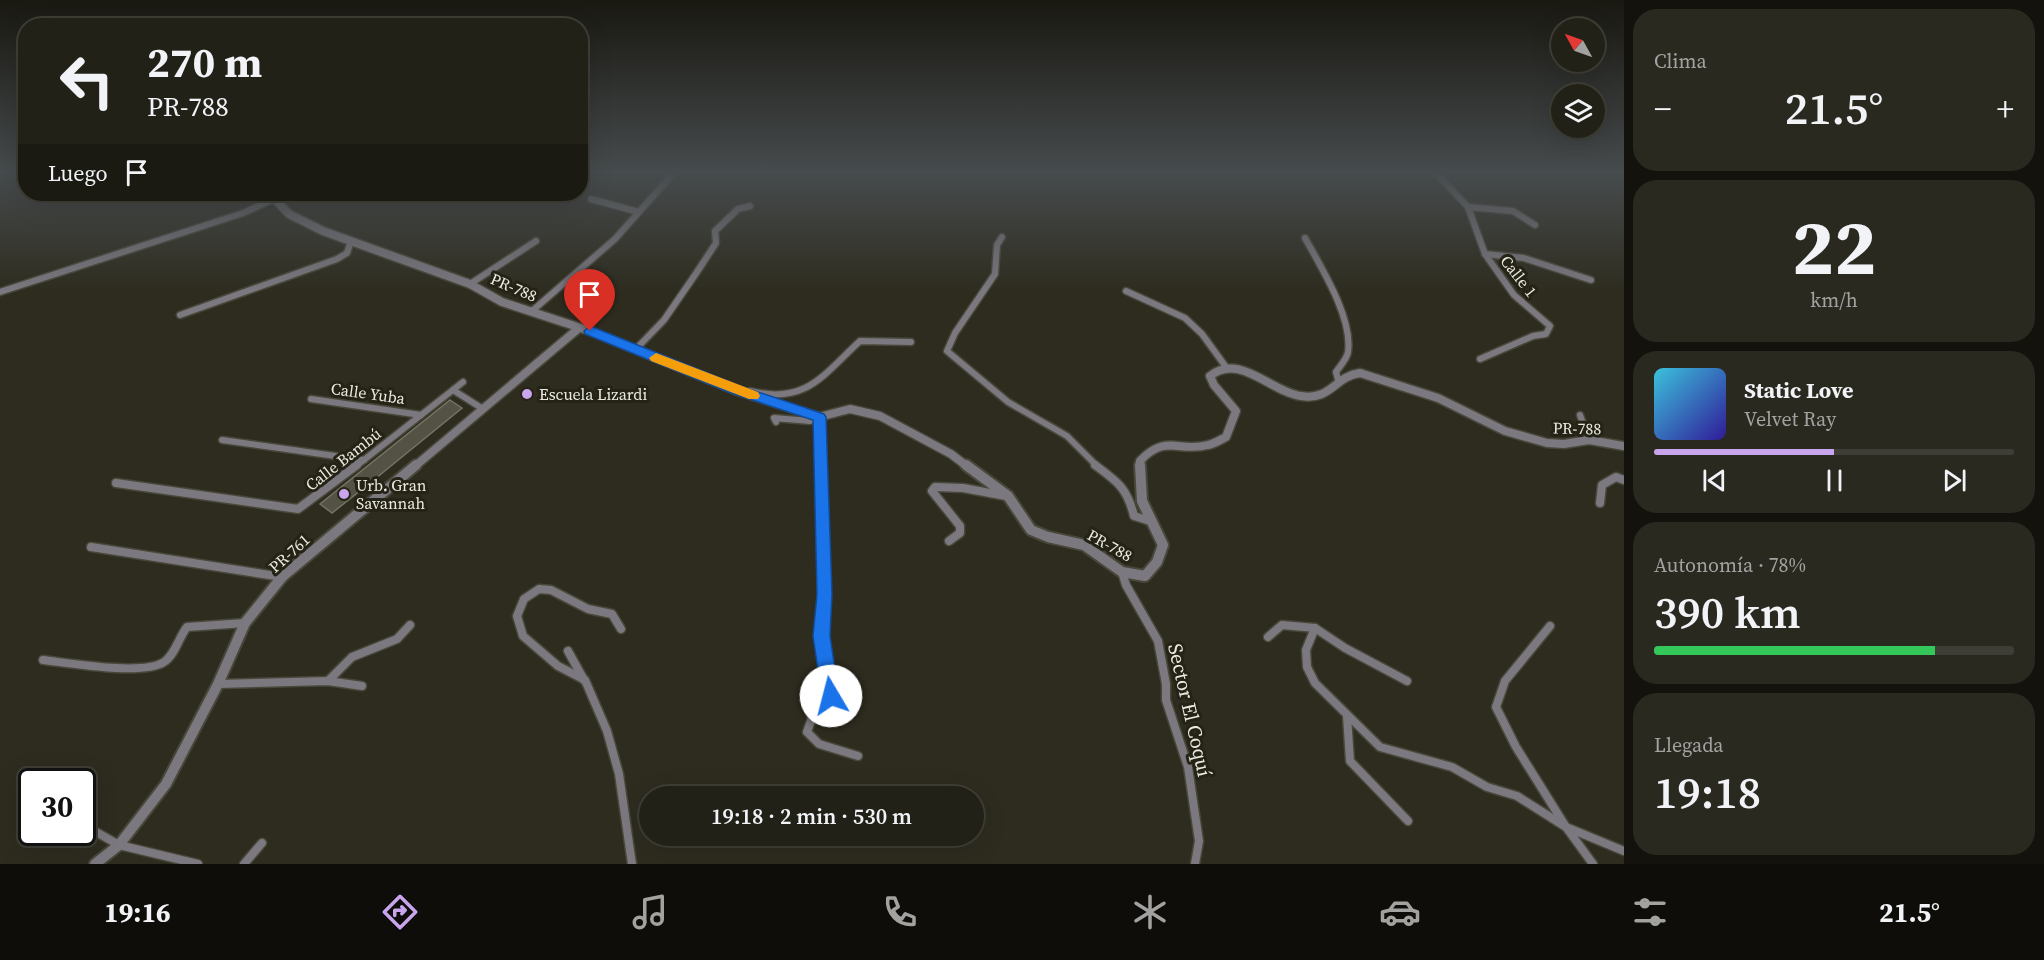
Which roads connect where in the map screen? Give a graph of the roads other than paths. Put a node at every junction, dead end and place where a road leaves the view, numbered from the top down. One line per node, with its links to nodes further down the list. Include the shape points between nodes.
1 (246, 211): 16 (street)
2 (286, 211): 10 (street, PR-788 / PR-788, via 322,231)
3 (737, 211): 21 (street, via 715,231 716,243 697,272 664,320)
4 (1470, 211): 12 (street, Calle 1)
5 (1517, 211): 7 (street)
6 (639, 212): 17 (street, via 600,253)
7 (1535, 225)
8 (1002, 237): 42 (street, via 996,245 995,274 946,351 1008,402 1067,436 1090,461 1120,483 1129,496 1134,516)
9 (1305, 238): 25 (street, via 1327,275 1346,328 1348,353 1336,372)
10 (351, 241): 14 (street, PR-788 / PR-788); 18 (street, via 347,253 337,259)
11 (536, 241): 14 (street)
12 (1485, 254): 13 (street, via 1524,258); 22 (street, Calle 1, via 1514,295 1550,326 1546,334)
13 (1591, 280)
14 (470, 284): 17 (street, PR-788 / PR-788, via 502,302)
15 (1126, 291): 23 (street, via 1185,318)
16 (0, 292)
17 (532, 311): 19 (street, PR-788 / PR-788)
18 (180, 315)
19 (579, 328): 21 (street, PR-788 / PR-788); 29 (street, PR-761 / PR-761)
20 (911, 342): 27 (street, via 860,341 815,382 790,395)
21 (635, 350): 27 (street, PR-788 / PR-788)
22 (1480, 359)
23 (1226, 367): 25 (street, PR-788 / PR-788, via 1296,396 1321,396); 42 (street, PR-788 / PR-788, via 1214,370 1210,376 1236,411 1226,437 1207,446 1163,443 1148,450 1140,461 1142,501)
24 (463, 382): 26 (street, Calle Bambú)
25 (1339, 383): 35 (street, PR-788 / PR-788, via 1350,373 1360,373 1438,398 1505,431 1547,443)
26 (453, 390): 29 (street); 30 (street, Calle Bambú)
27 (735, 390): 32 (street, PR-788 / PR-788)
28 (311, 399): 30 (street, Calle Yuba)
29 (483, 409): 46 (street, PR-761 / PR-761)
30 (422, 415): 37 (street, Calle Bambú)
31 (1580, 415): 35 (street)
32 (819, 417): 33 (street, via 810,421 777,418 773,420); 40 (street, PR-788 / PR-788, via 850,409 880,416 951,454); 61 (street, via 825,594 822,636 831,696 816,707 807,732 819,744)
33 (776, 422)
34 (222, 440): 37 (street)
35 (1589, 440): 36 (street, PR-788 / PR-788)
36 (1624, 446)
37 (364, 460): 39 (street, Calle Bambú, via 298,509)
38 (1624, 480): 41 (street, via 1616,477 1602,485)
39 (116, 483)
40 (1008, 496): 43 (street, via 935,487 932,491 960,526 960,533); 45 (street, PR-788 / PR-788, via 1031,530 1084,545)
41 (1600, 503)
42 (1150, 521): 45 (street, PR-788 / PR-788, via 1163,545 1160,562 1145,576)
43 (949, 541)
44 (91, 548): 46 (street)
45 (1122, 572): 72 (street, Sector El Coquí, via 1158,641 1166,700 1188,767 1199,841)
46 (282, 577): 47 (street, PR-761 / PR-761)
47 (245, 623): 54 (street, via 187,627 158,667); 58 (street, PR-761 / PR-761)
48 (410, 625): 55 (street, via 397,639 352,657)
49 (1550, 626): 63 (street, via 1504,681 1496,707 1515,747)
50 (1315, 628): 52 (street, via 1282,625); 57 (street); 60 (street, via 1306,650 1307,667 1315,683)
51 (621, 629): 56 (street, via 612,614 588,609 551,590 539,589 524,599 517,616 522,636 558,666)
52 (1268, 637)
53 (568, 651): 56 (street)
54 (43, 660)
55 (328, 681): 58 (street); 59 (street)
56 (585, 681): 71 (street, via 607,731 619,774)
57 (1407, 681)
58 (218, 684): 66 (street, PR-761 / PR-761, via 166,784)
59 (362, 686)
60 (1347, 716): 62 (street, via 1350,761); 63 (street, via 1380,747 1452,767 1487,786 1517,796)
61 (858, 756)
62 (1408, 821)
63 (1566, 827): 67 (street); 73 (street)
64 (96, 832): 66 (street)
65 (262, 843): 70 (street)
66 (119, 844): 68 (street, PR-761 / PR-761); 69 (street)
67 (1624, 851)
68 (94, 864)
69 (198, 864)
70 (244, 864)
71 (632, 864)
72 (1195, 864)
73 (1593, 864)

